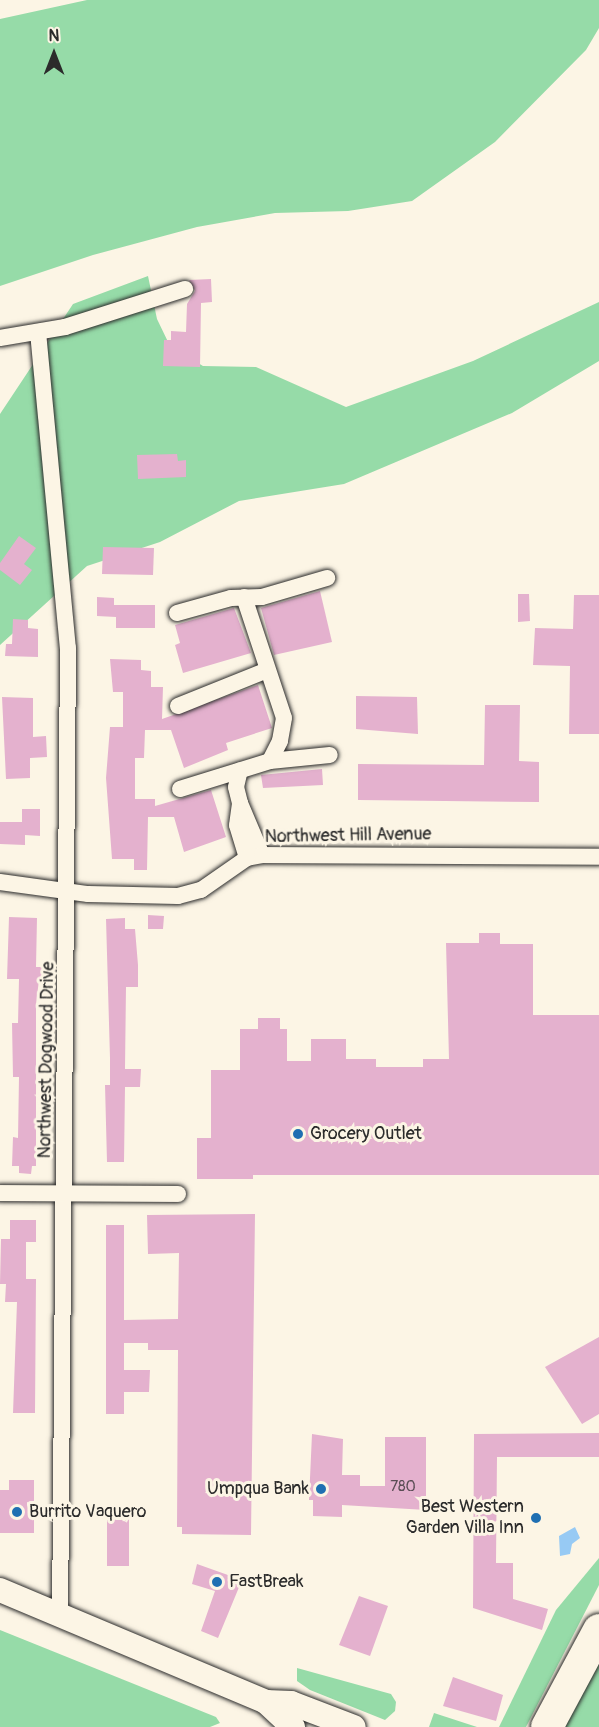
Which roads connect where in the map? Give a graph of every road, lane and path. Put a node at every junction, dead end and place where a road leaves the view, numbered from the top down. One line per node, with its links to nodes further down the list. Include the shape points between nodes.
1 (185, 289): 2 (street)
2 (38, 332): 3 (street); 16 (street, Northwest Dogwood Drive, via 68,648)
3 (0, 338)
4 (327, 578): 5 (street, via 262,597)
5 (244, 597): 6 (street); 7 (street)
6 (177, 613)
7 (265, 670): 8 (street); 10 (street, via 284,718 280,741)
8 (178, 706)
9 (330, 755): 10 (street)
10 (270, 761): 11 (street)
11 (240, 770): 12 (street); 13 (street, via 236,787)
12 (180, 789)
13 (255, 857): 14 (street, Northwest Hill Avenue); 16 (street, Northwest Hill Avenue, via 201,890 178,896)
14 (599, 857)
15 (0, 882): 16 (street, Northwest Hill Avenue)
16 (69, 891): 18 (street, Northwest Dogwood Drive)
17 (0, 1193): 18 (street)
18 (64, 1193): 19 (street); 21 (street, Northwest Dogwood Drive)
19 (178, 1194)
20 (0, 1590): 21 (main road)
21 (60, 1614): 23 (main road)
22 (599, 1630): 26 (highway)
23 (266, 1702): 24 (main road); 25 (main road, via 291,1703)
24 (293, 1727)
25 (354, 1727)
26 (547, 1727)

